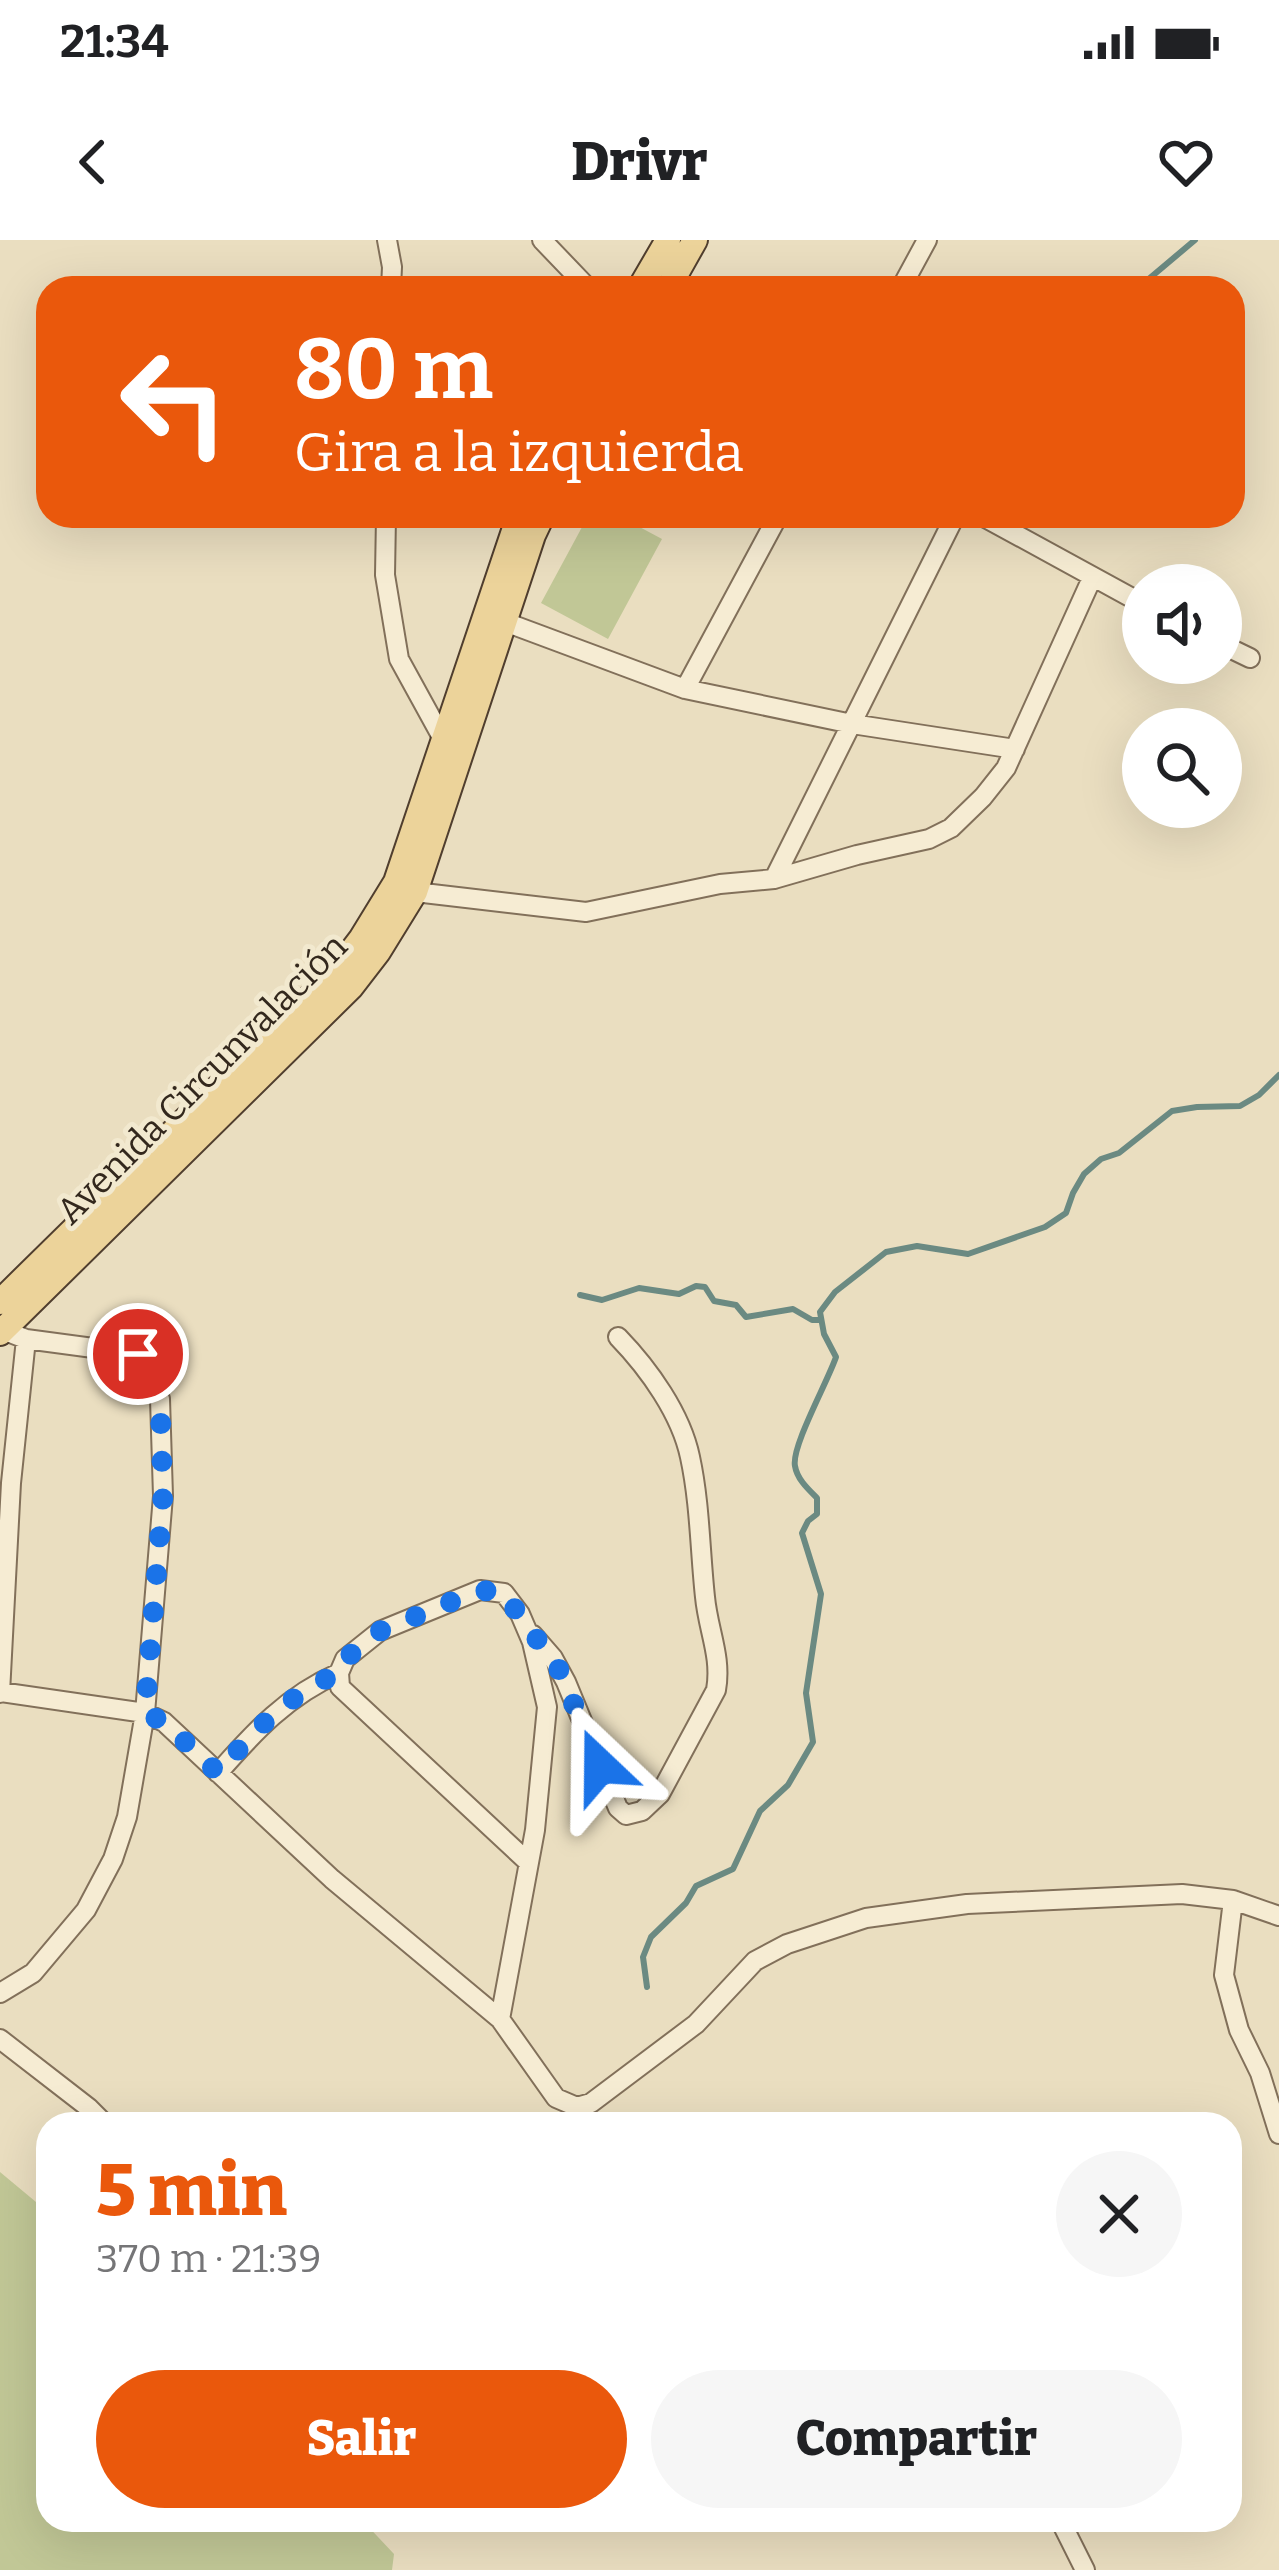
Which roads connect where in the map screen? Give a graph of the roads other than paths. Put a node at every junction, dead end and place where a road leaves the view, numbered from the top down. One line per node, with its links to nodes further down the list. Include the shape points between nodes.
1 (387, 240): 6 (street)
2 (542, 240): 7 (street)
3 (668, 240): 8 (main road)
4 (695, 240): 9 (main road)
5 (927, 240): 10 (street)
6 (392, 276)
7 (576, 276)
8 (647, 276)
9 (675, 276)
10 (908, 276)
11 (386, 528): 24 (street, via 399,659)
12 (514, 528): 24 (main road, Avenida Circunvalación)
13 (536, 528): 19 (main road, Avenida Circunvalación)
14 (772, 528): 22 (street)
15 (950, 528): 23 (street)
16 (1003, 528): 17 (street)
17 (1092, 578): 18 (street); 25 (street)
18 (1122, 593)
19 (505, 622): 22 (street); 27 (main road, Avenida Circunvalación)
20 (1242, 654): 21 (street)
21 (1250, 658)
22 (685, 689): 23 (street)
23 (851, 724): 25 (street); 26 (street)
24 (443, 741): 28 (main road, Avenida Circunvalación, via 396,882 336,972)
25 (1015, 749): 26 (street, via 983,797 940,834)
26 (774, 878): 27 (street, via 586,912)
27 (415, 892): 29 (main road, Avenida Circunvalación, via 351,987)
28 (0, 1302)
29 (7, 1333): 33 (street, via 11,1484); 34 (street, via 138,1354 155,1382 163,1496)
30 (618, 1337): 31 (street, via 654,1382 690,1454 719,1670 660,1794 643,1811 618,1808 554,1658)
31 (526, 1627): 32 (street, via 505,1593 480,1590 380,1631); 36 (street, via 547,1707)
32 (339, 1673): 35 (street, via 308,1686); 36 (street, via 340,1688)
33 (0, 1692): 34 (street)
34 (145, 1713): 35 (street); 39 (street, via 113,1859 86,1910 33,1973)
35 (218, 1773): 40 (street)
36 (529, 1863): 40 (street)
37 (1232, 1900): 38 (street); 40 (street, via 1181,1894 967,1904 866,1918 755,1961 696,2024 577,2108 556,2098); 43 (street, via 1224,1975)
38 (1279, 1916)
39 (0, 1994)
40 (500, 2019)
41 (0, 2039): 42 (street)
42 (92, 2112)
43 (1279, 2134)
44 (1066, 2532): 45 (street)
45 (1084, 2570)

